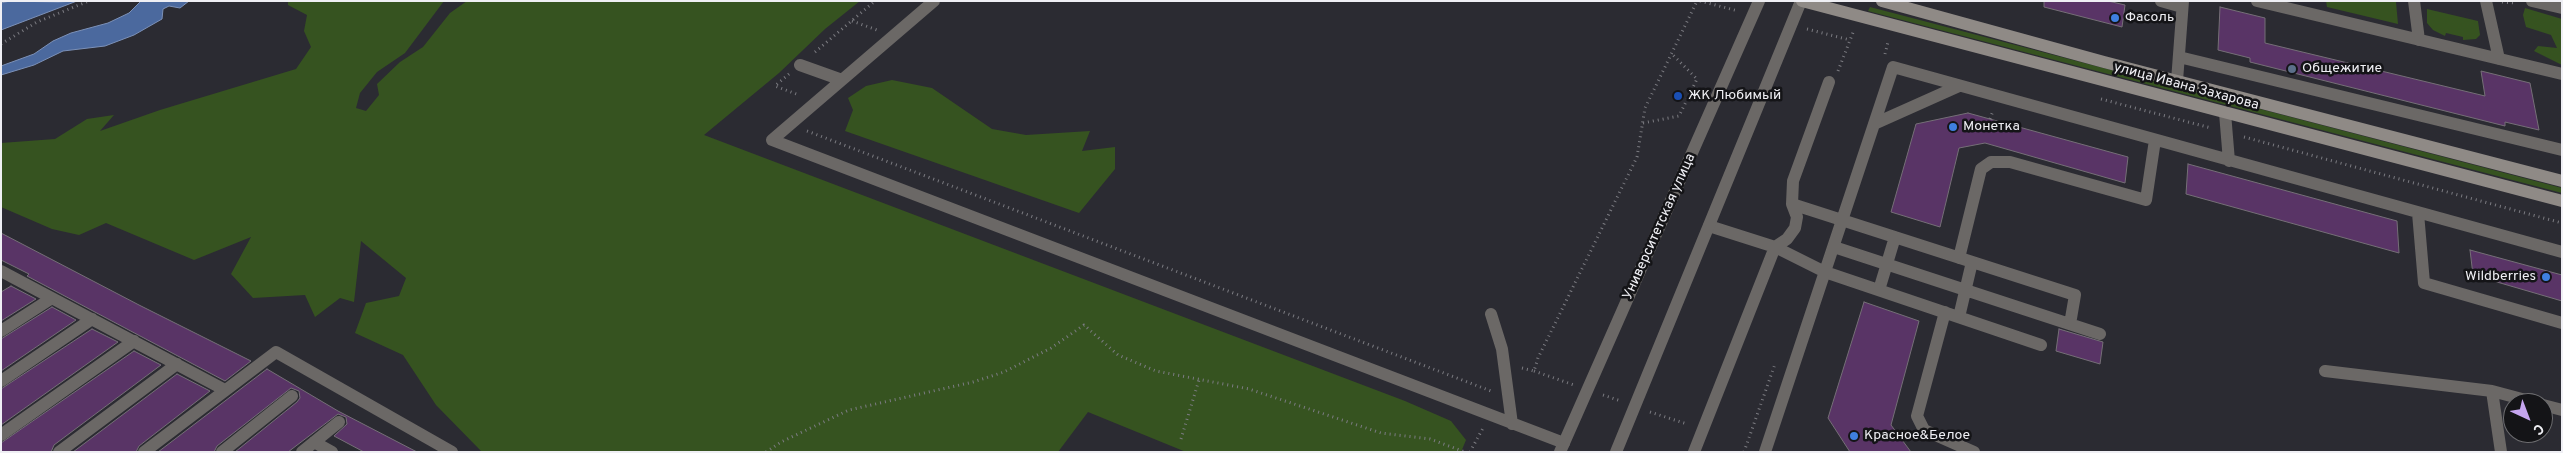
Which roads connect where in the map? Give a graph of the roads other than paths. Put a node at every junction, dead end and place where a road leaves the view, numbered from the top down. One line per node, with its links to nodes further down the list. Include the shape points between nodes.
1 (934, 1): 17 (street)
2 (1759, 1): 65 (street, Университетская улица)
3 (1802, 1): 21 (main road, улица Ивана Захарова); 31 (street)
4 (1882, 1): 18 (main road, улица Ивана Захарова)
5 (2161, 1): 10 (street)
6 (2258, 1): 12 (street)
7 (2414, 1): 12 (street)
8 (2486, 1): 14 (street)
9 (2532, 1): 11 (street)
10 (2183, 4): 13 (street)
11 (2562, 8)
12 (2419, 40): 14 (street)
13 (2180, 57): 18 (street); 24 (street)
14 (2499, 59): 16 (street)
15 (800, 65): 17 (street)
16 (2562, 74)
17 (842, 80): 62 (street, via 772,140)
18 (2177, 81): 26 (main road, улица Ивана Захарова)
19 (1829, 82): 28 (street, via 1793,180)
20 (1959, 86): 22 (street); 22 (street, via 1893,67); 23 (street)
21 (2225, 113): 25 (street); 27 (main road, улица Ивана Захарова)
22 (1874, 124): 30 (street)
23 (2155, 140): 25 (street); 36 (street, via 2146,200 2010,162 1991,162 1981,169)
24 (2562, 150)
25 (2229, 161): 29 (street)
26 (2562, 182)
27 (2562, 201)
28 (1792, 204): 30 (street); 33 (street, via 1797,217 1795,228)
29 (2418, 213): 35 (street); 48 (street, via 2424,283)
30 (1842, 221): 32 (street); 34 (street)
31 (1709, 226): 33 (street); 72 (street)
32 (1895, 237): 36 (street); 38 (street)
33 (1775, 247): 39 (street); 73 (street)
34 (1834, 247): 38 (street); 39 (street)
35 (2562, 252)
36 (1959, 258): 37 (street)
37 (1972, 262): 42 (street); 49 (street, via 2075,295)
38 (1886, 264): 41 (street); 42 (street)
39 (1825, 272): 41 (street); 74 (street)
40 (5, 277): 43 (street)
41 (1879, 290): 44 (street)
42 (1966, 290): 46 (street); 49 (street)
43 (52, 298): 47 (street); 50 (street)
44 (1944, 312): 46 (street); 75 (street, via 1917,416 1924,430)
45 (1491, 314): 62 (street, via 1502,349)
46 (1959, 317): 53 (street)
47 (92, 319): 52 (street); 56 (street)
48 (2562, 322)
49 (2070, 324): 51 (street)
50 (1, 331)
51 (2100, 334)
52 (134, 341): 54 (street); 63 (street)
53 (2041, 345)
54 (177, 364): 57 (street); 66 (street)
55 (2325, 370): 58 (street)
56 (1, 381)
57 (225, 390): 67 (street); 71 (street, via 276,352)
58 (2492, 391): 59 (street); 76 (street)
59 (2503, 394)
60 (292, 396): 68 (street)
61 (339, 422): 64 (street)
62 (1512, 424): 65 (street)
63 (1, 435)
64 (314, 442): 69 (street); 70 (street)
65 (1562, 447)
66 (58, 452)
67 (144, 452)
68 (222, 452)
69 (302, 452)
70 (332, 452)
71 (452, 452)
72 (1616, 452)
73 (1694, 452)
74 (1765, 452)
75 (1974, 452)
76 (2501, 452)

